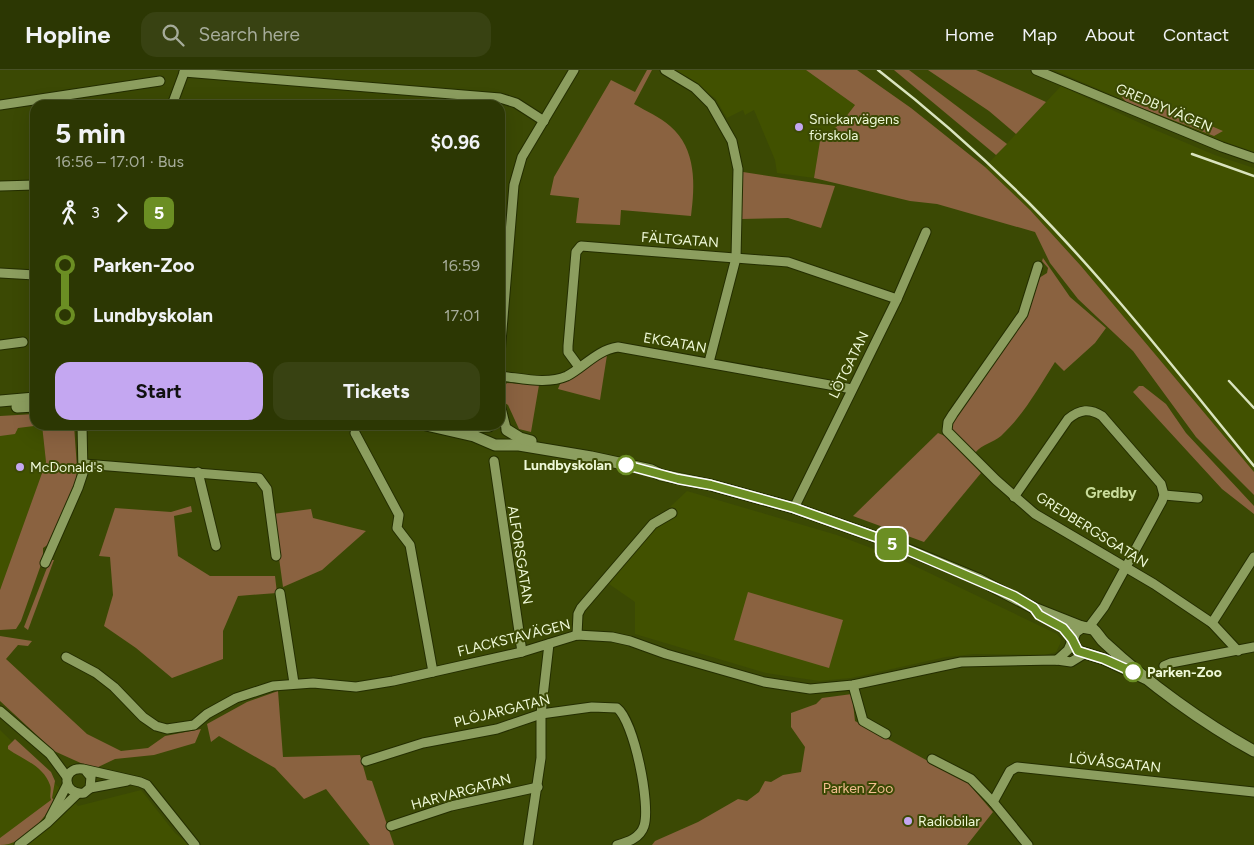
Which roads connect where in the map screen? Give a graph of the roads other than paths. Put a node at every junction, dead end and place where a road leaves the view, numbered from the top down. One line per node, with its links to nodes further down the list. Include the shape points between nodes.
1 (574, 70): 10 (street)
2 (665, 70): 15 (street, via 704,96 732,141 738,169)
3 (1036, 70): 11 (street, GREDBYVÄGEN)
4 (185, 71): 8 (street); 10 (street, via 500,98)
5 (160, 81): 7 (street)
6 (30, 100): 9 (street)
7 (33, 100)
8 (174, 100)
9 (0, 105)
10 (544, 120): 19 (street, via 522,157 516,177)
11 (1254, 158)
12 (30, 185): 13 (street)
13 (0, 186)
14 (926, 232): 20 (street, LÖTGATAN)
15 (736, 258): 20 (street, FÄLTGATAN, via 788,262); 23 (street); 24 (street, FÄLTGATAN, via 578,248 568,352)
16 (1038, 266): 44 (street, GREDBERGSGATAN, via 1023,314 947,427 951,435)
17 (0, 273): 18 (street)
18 (30, 275)
19 (505, 299)
20 (897, 299): 26 (street, LÖTGATAN)
21 (23, 342): 22 (street)
22 (0, 344)
23 (709, 362): 24 (street, EKGATAN, via 618,347 602,352); 26 (street, EKGATAN)
24 (579, 367): 25 (street, EKGATAN, via 554,380)
25 (505, 376)
26 (852, 389): 46 (street, LÖTGATAN)
27 (30, 398): 28 (street)
28 (0, 401)
29 (30, 406): 30 (street)
30 (0, 407)
31 (82, 430): 41 (street)
32 (447, 430): 37 (street)
33 (491, 430): 37 (street, via 486,432)
34 (501, 430): 38 (street, via 507,440)
35 (505, 430): 39 (street, via 520,438)
36 (355, 434): 67 (street, via 399,515 398,528 410,545)
37 (488, 440): 38 (street)
38 (501, 445): 39 (street)
39 (591, 457): 46 (street)
40 (494, 461): 62 (street, ALFORSGATAN)
41 (84, 464): 42 (street); 51 (street, via 78,488)
42 (198, 472): 48 (street); 49 (street, via 255,476 263,482 267,489)
43 (1164, 495): 44 (street, via 1157,478 1102,416 1094,411 1080,411 1068,419); 45 (street); 52 (street)
44 (1014, 497): 52 (street, GREDBERGSGATAN, via 1035,514)
45 (1198, 498)
46 (794, 508): 54 (street, via 978,579)
47 (672, 513): 57 (street, via 653,524 581,608)
48 (216, 546)
49 (276, 556)
50 (1254, 557): 55 (street)
51 (46, 563)
52 (1125, 567): 55 (street, GREDBERGSGATAN); 56 (street)
53 (280, 593): 69 (street)
54 (1034, 608): 56 (street); 58 (street, via 1039,615 1063,628)
55 (1212, 623): 61 (street, GREDBERGSGATAN)
56 (1092, 631): 58 (street, via 1076,632); 63 (street, via 1097,648); 68 (street)
57 (577, 635): 59 (street, FLACKSTAVÄGEN); 70 (street, FLACKSTAVÄGEN, via 630,641 779,686 810,689)
58 (1072, 640): 63 (street, via 1078,651); 65 (street, via 1068,650)
59 (549, 644): 62 (street, FLACKSTAVÄGEN); 72 (street)
60 (1254, 647): 61 (street)
61 (1238, 651): 66 (street, via 1171,662)
62 (522, 652): 67 (street, FLACKSTAVÄGEN)
63 (1086, 654): 65 (street, FLACKSTAVÄGEN, via 1072,662); 68 (street, via 1118,664)
64 (66, 657): 69 (street, FLACKSTAVÄGEN, via 96,673 143,716 156,726 167,729 194,725 207,714 254,691)
65 (1057, 660): 70 (street, FLACKSTAVÄGEN, via 961,662)
66 (1164, 666)
67 (433, 672): 69 (street, FLACKSTAVÄGEN, via 356,687)
68 (1149, 680): 74 (street)
69 (294, 683)
70 (853, 685): 73 (street, via 863,721)
71 (0, 710): 75 (street)
72 (541, 714): 77 (street, PLÖJARGATAN, via 490,731 423,744); 82 (street); 92 (street, PLÖJARGATAN, via 592,707 617,708 625,718 639,763 646,811 644,827 639,834)
73 (886, 734)
74 (1254, 751)
75 (50, 754): 78 (street); 81 (street)
76 (932, 759): 86 (street, via 971,780)
77 (366, 761)
78 (76, 769): 79 (street); 81 (street)
79 (86, 771): 80 (street); 83 (street, via 91,777)
80 (133, 780): 83 (street); 90 (street, via 147,785)
81 (67, 781): 85 (street, via 71,791); 87 (street)
82 (538, 787): 88 (street, HARVARGATAN, via 451,806); 91 (street)
83 (90, 788): 85 (street, via 84,794)
84 (1254, 792): 86 (street, LÖVÅSGATAN, via 1017,767 1010,771)
85 (78, 794): 87 (street)
86 (993, 802): 93 (street)
87 (47, 823): 89 (street)
88 (391, 826)
89 (19, 845)
90 (195, 845)
91 (528, 845)
92 (617, 845)
93 (1028, 845)

